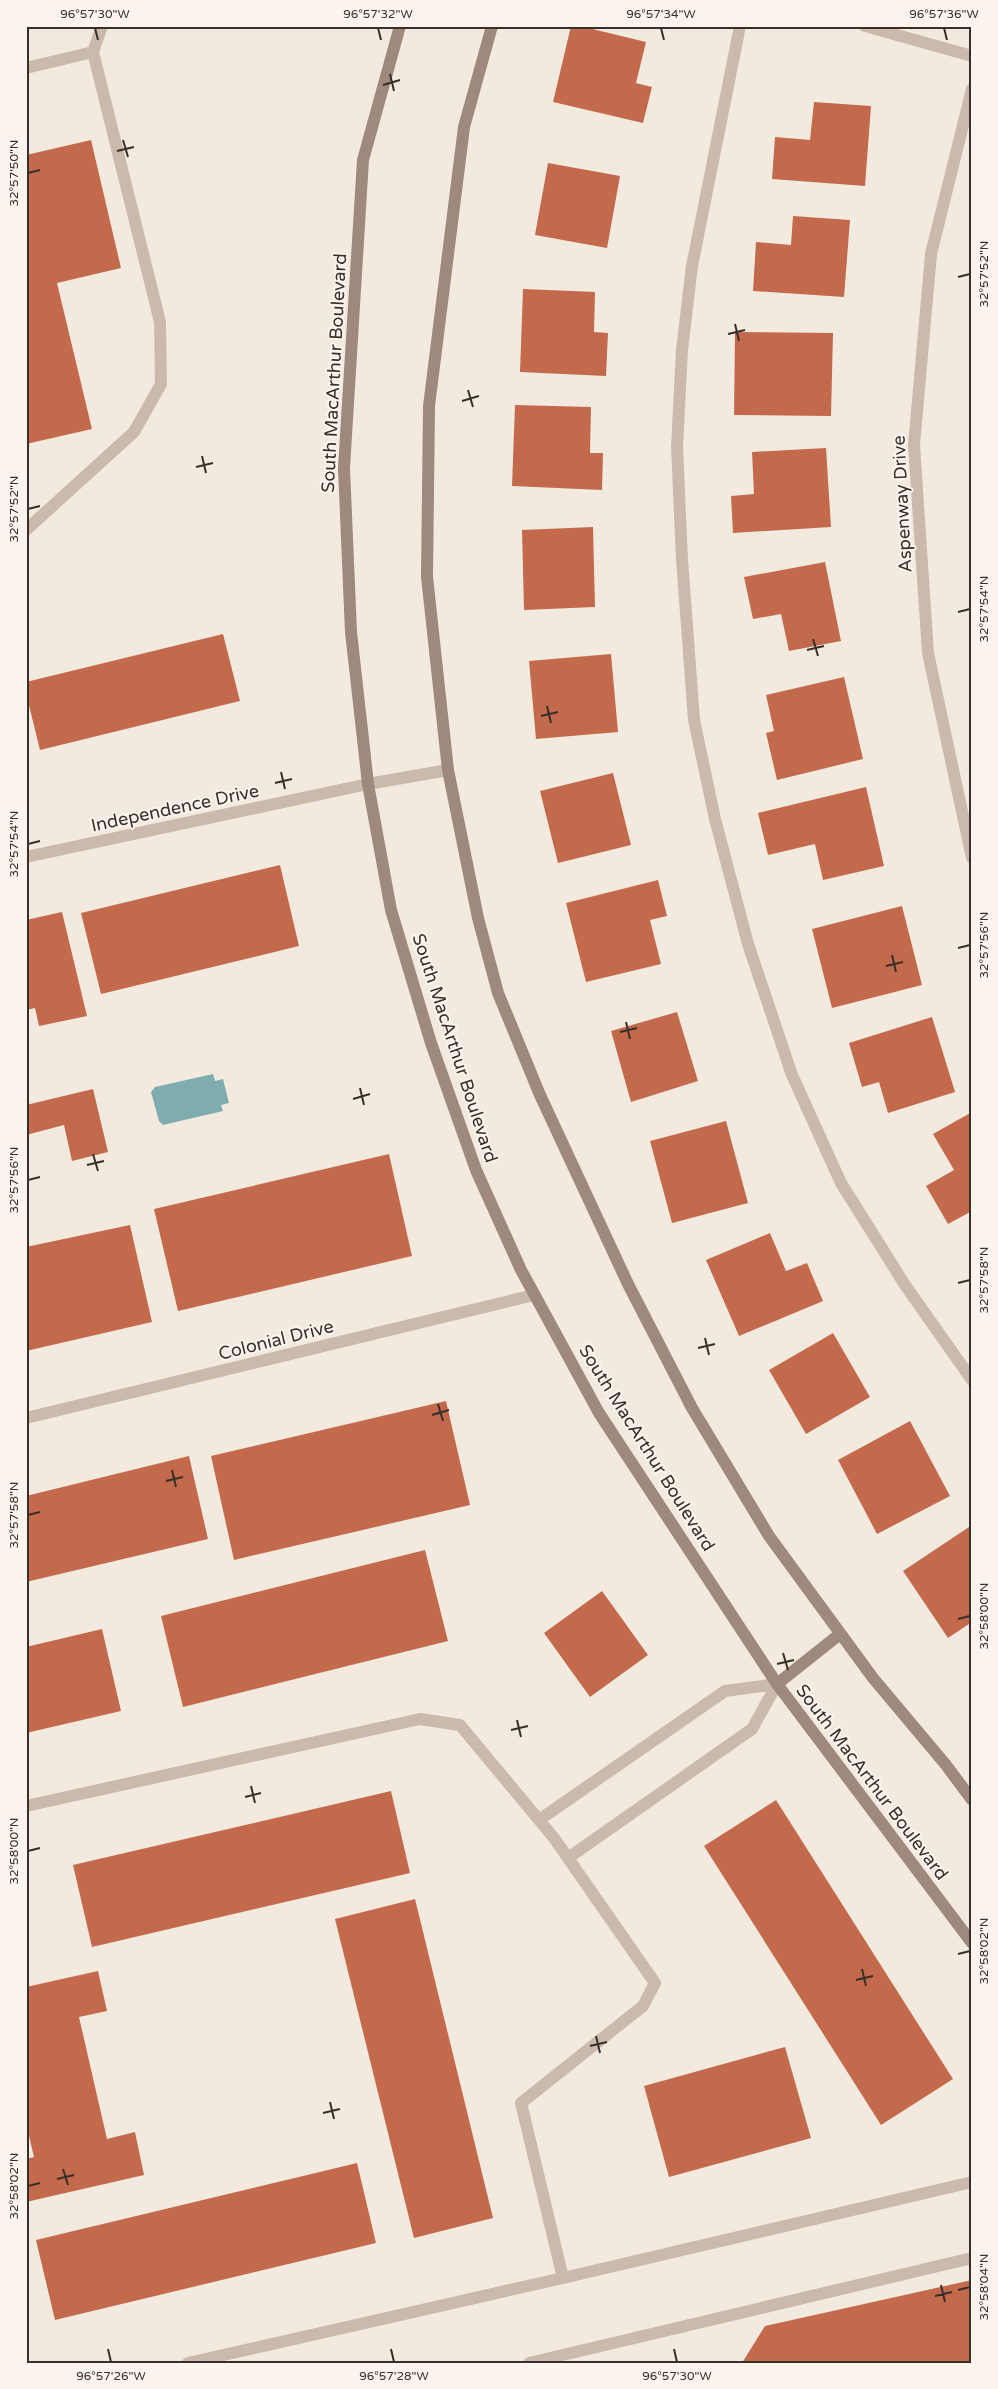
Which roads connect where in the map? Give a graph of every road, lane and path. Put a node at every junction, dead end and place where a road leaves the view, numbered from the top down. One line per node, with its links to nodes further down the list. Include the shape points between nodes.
1 (102, 26): 6 (street)
2 (400, 26): 12 (main road, South MacArthur Boulevard, via 363,160 344,468 350,632)
3 (492, 26): 11 (main road, via 464,127 429,406 427,578)
4 (740, 26): 16 (street, via 692,266 682,350 677,447 694,720 748,944 792,1075 841,1183 905,1285)
5 (865, 26): 7 (street)
6 (93, 52): 8 (street); 10 (street, via 160,322 161,384 134,432)
7 (972, 56)
8 (26, 68)
9 (972, 89): 14 (street, Aspenway Drive, via 931,254 914,445 928,653)
10 (26, 530)
11 (448, 770): 12 (street, Independence Drive); 18 (main road, via 478,918 498,994 540,1095 628,1284 692,1408 770,1536)
12 (368, 784): 13 (street, Independence Drive); 15 (main road, South MacArthur Boulevard, via 391,910 431,1043 476,1170)
13 (26, 857)
14 (972, 858)
15 (534, 1295): 17 (street, Colonial Drive); 19 (main road, South MacArthur Boulevard, via 599,1413)
16 (972, 1380)
17 (26, 1418)
18 (840, 1634): 19 (main road); 20 (main road)
19 (777, 1684): 22 (street, via 725,1691); 23 (street, via 752,1729); 24 (main road, South MacArthur Boulevard)
20 (972, 1800)
21 (26, 1806): 22 (street, via 420,1719 460,1725)
22 (539, 1820): 23 (street)
23 (568, 1858): 27 (street, via 655,1983 643,2006 521,2103)
24 (972, 1943)
25 (972, 2182): 27 (street)
26 (972, 2258): 29 (street)
27 (563, 2278): 28 (street)
28 (188, 2363)
29 (528, 2363)

